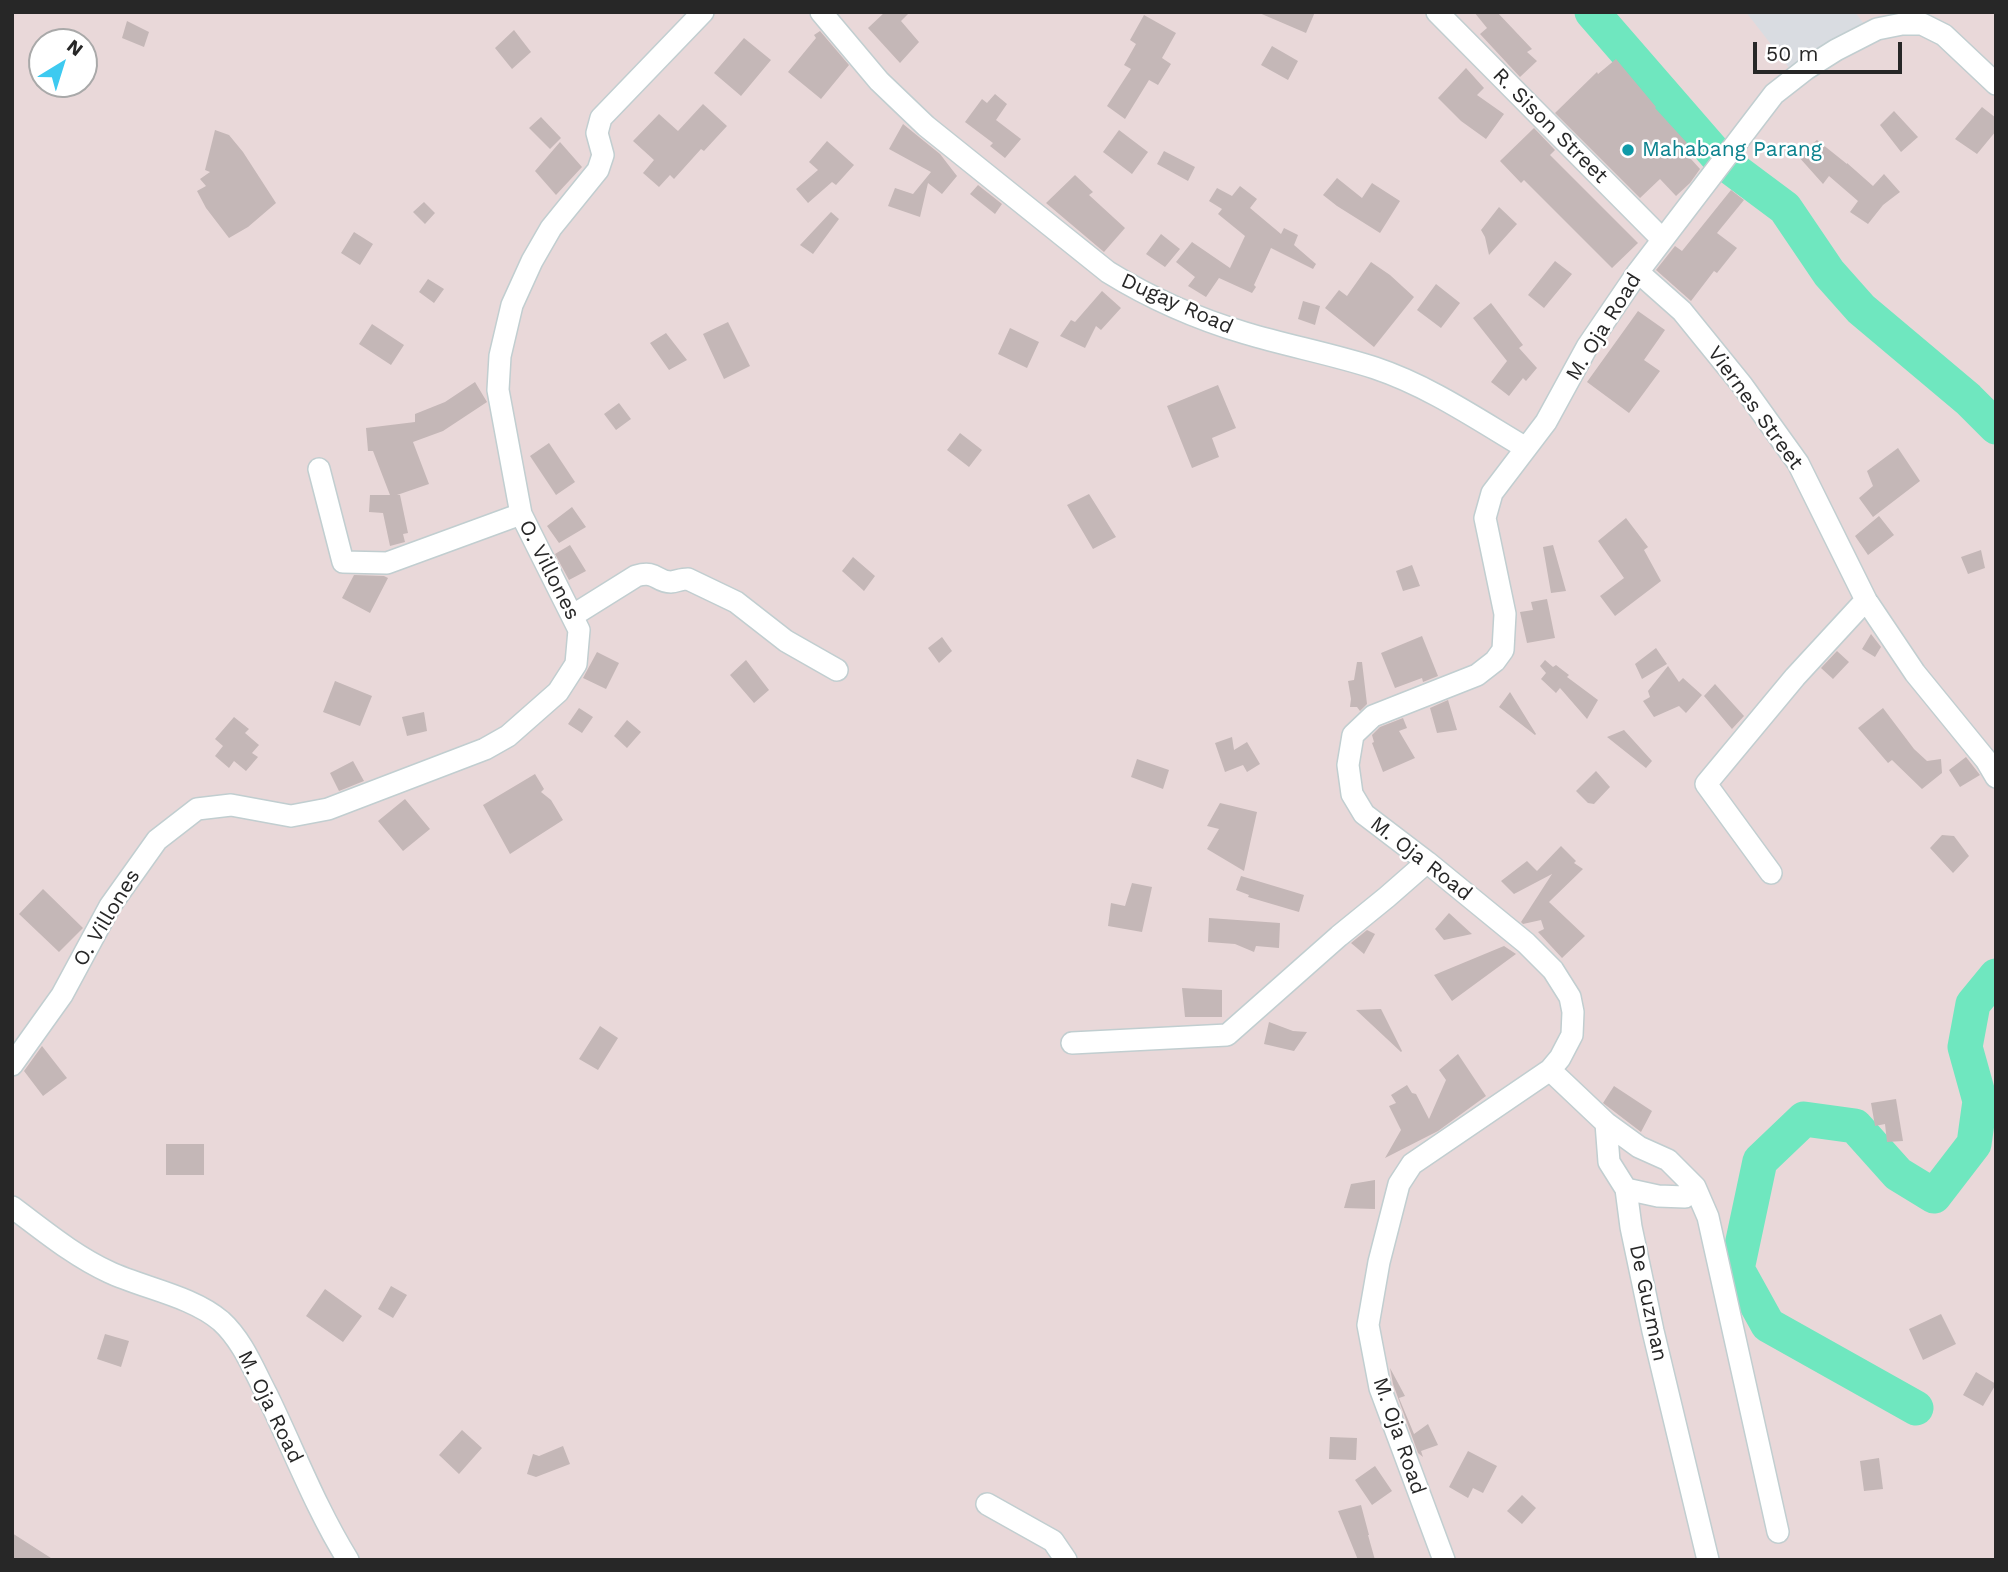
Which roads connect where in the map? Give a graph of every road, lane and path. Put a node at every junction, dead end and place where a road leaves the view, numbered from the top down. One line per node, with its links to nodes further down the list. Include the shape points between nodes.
1 (703, 12): 11 (street, O. Villones, via 601,118 597,134 603,155 598,170 551,228 512,305 500,356 498,390)
2 (821, 12): 9 (street, Dugay Road, via 879,81 926,126 1108,272 1183,310 1244,333 1376,368 1429,390)
3 (1437, 12): 7 (street, R. Sison Street)
4 (1902, 18): 5 (street, M. Oja Road); 6 (street, M. Oja Road, via 1944,35)
5 (1870, 20): 7 (street, M. Oja Road, via 1774,94)
6 (1996, 84)
7 (1662, 239): 8 (street, M. Oja Road)
8 (1638, 272): 9 (street, M. Oja Road); 12 (street, Viernes Street, via 1682,311 1798,463)
9 (1526, 448): 16 (street, M. Oja Road, via 1492,493 1485,518 1505,614 1503,650 1477,676 1373,716 1353,735 1348,765 1352,794 1364,814)
10 (319, 469): 11 (street, via 343,562 387,563)
11 (521, 514): 13 (street, O. Villones)
12 (1866, 600): 15 (street, Viernes Street, via 1914,673); 17 (street, via 1706,784)
13 (572, 616): 14 (street, via 636,576 654,575 671,582 688,579 736,602 786,641); 19 (street, O. Villones, via 579,629 576,664 558,692 508,736 485,749 328,809 292,816 230,805 197,809 157,840 110,906 62,995)
14 (837, 670)
15 (1996, 777)
16 (1427, 862): 18 (street, via 1227,1035); 20 (street, M. Oja Road, via 1526,943 1553,970 1570,997 1572,1035)
17 (1772, 873)
18 (1072, 1043)
19 (12, 1065)
20 (1550, 1070): 21 (street); 29 (street, M. Oja Road, via 1412,1164 1399,1184 1379,1262 1368,1325 1380,1388)
21 (1606, 1123): 22 (street, via 1639,1147 1668,1160); 23 (street, De Guzman, via 1609,1162)
22 (1695, 1187): 23 (street, via 1685,1197); 26 (street, via 1708,1217)
23 (1626, 1189): 30 (street, De Guzman, via 1653,1331)
24 (12, 1207): 27 (street, M. Oja Road, via 108,1272 188,1301 220,1321 244,1349 315,1501)
25 (987, 1504): 28 (street, via 1053,1541)
26 (1778, 1532)
27 (348, 1560)
28 (1066, 1560)
29 (1444, 1560)
30 (1708, 1560)

